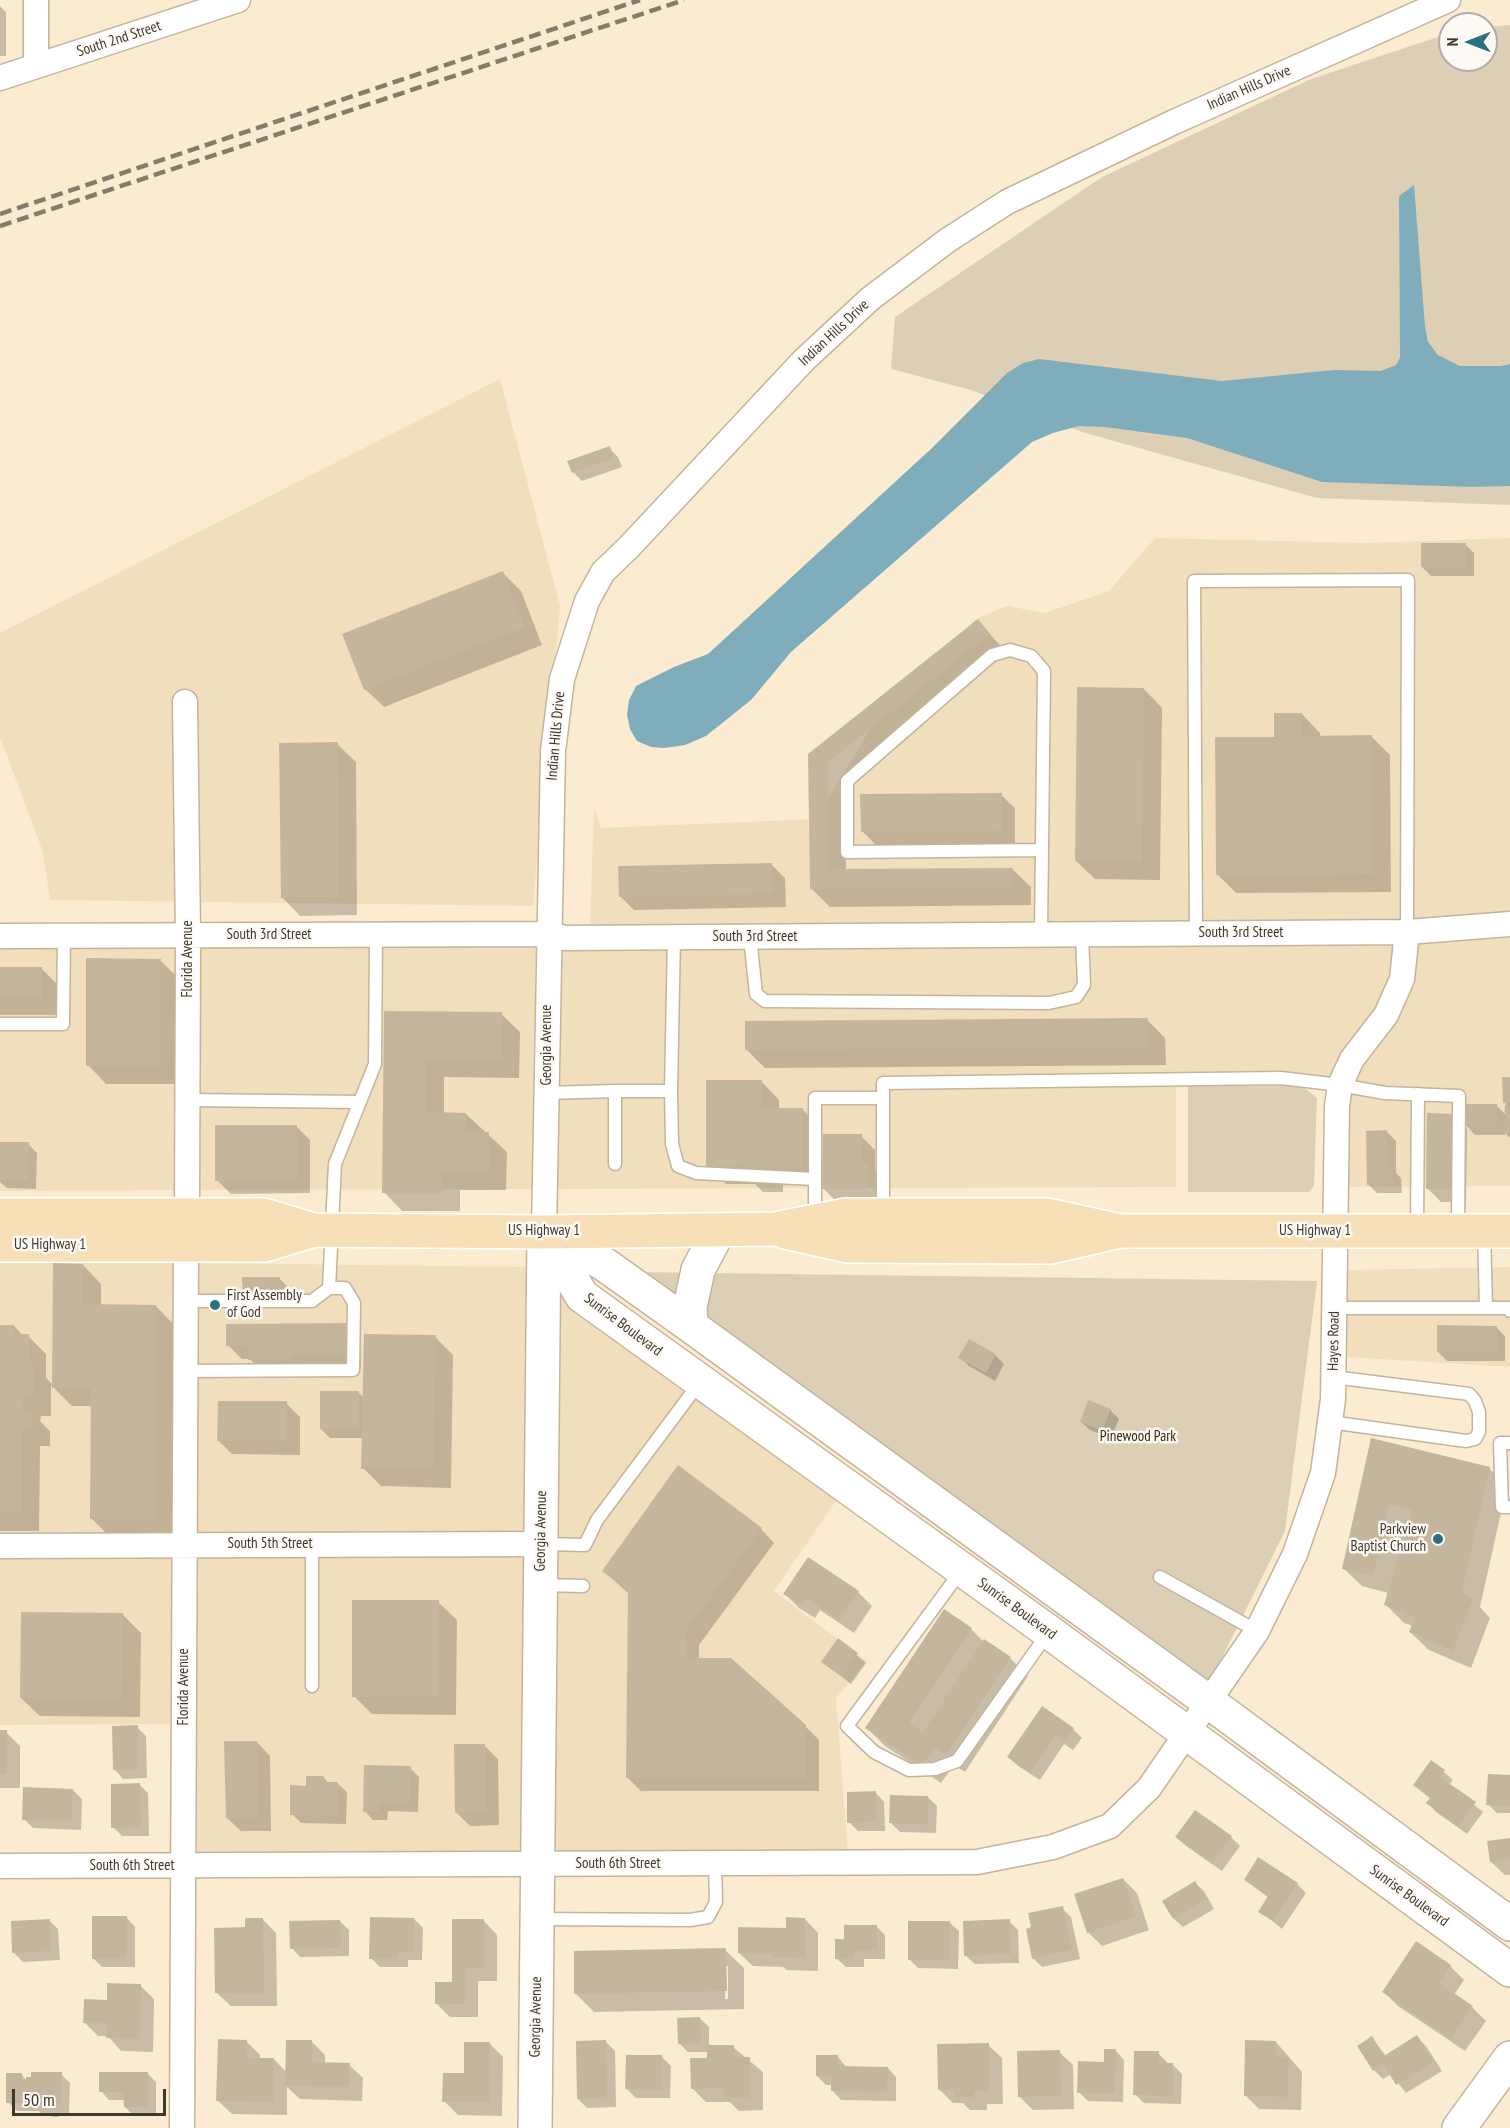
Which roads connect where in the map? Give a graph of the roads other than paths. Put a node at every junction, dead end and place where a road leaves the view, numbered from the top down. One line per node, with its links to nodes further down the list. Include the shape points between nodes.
1 (36, 0): 4 (street)
2 (238, 0): 4 (street, South 2nd Street)
3 (1448, 0): 10 (street, Indian Hills Drive, via 1174,122 1007,202 871,298 804,360 603,573 587,601 562,679 555,730)
4 (36, 66): 5 (street, South 2nd Street)
5 (0, 78)
6 (185, 702): 14 (street, Florida Avenue)
7 (1042, 850): 7 (lane, via 1044,671 1031,656 1010,650 992,655 847,781 847,852); 16 (lane)
8 (1510, 924): 9 (street, South 3rd Street)
9 (1407, 932): 12 (street, South 3rd Street); 12 (lane, via 1408,579 1194,581); 21 (street, Hayes Road, via 1404,970 1390,1006 1352,1059)
10 (548, 934): 15 (street, South 3rd Street); 19 (street, South 3rd Street, via 565,938); 24 (street, Georgia Avenue)
11 (1082, 934): 12 (street, South 3rd Street); 16 (street, South 3rd Street); 18 (lane, via 1084,985 1076,997 1049,1003 765,1001 756,994)
12 (1196, 934)
13 (64, 935): 14 (street, South 3rd Street); 17 (street, South 3rd Street); 20 (lane, via 63,1024)
14 (188, 935): 15 (street, South 3rd Street); 27 (street, Florida Avenue)
15 (376, 935): 28 (lane, via 375,1064)
16 (1041, 935): 18 (street, South 3rd Street)
17 (0, 936)
18 (750, 937): 19 (street, South 3rd Street)
19 (674, 938): 22 (lane)
20 (0, 1024)
21 (1340, 1085): 25 (lane); 26 (lane, via 1281,1078 883,1083); 39 (street, Hayes Road)
22 (671, 1090): 23 (lane); 30 (lane, via 672,1144 678,1166 696,1173)
23 (615, 1091): 24 (lane); 29 (lane)
24 (546, 1093): 42 (street, Georgia Avenue)
25 (1418, 1095): 40 (lane); 41 (lane, via 1459,1096)
26 (883, 1098): 30 (lane, via 814,1098); 32 (lane)
27 (187, 1100): 28 (lane); 37 (street, Florida Avenue)
28 (360, 1101): 35 (lane, via 335,1164)
29 (615, 1164)
30 (814, 1179): 33 (lane)
31 (0, 1215): 37 (main road, US Highway 1)
32 (883, 1215): 33 (main road, US Highway 1, via 846,1215); 38 (main road, US Highway 1, via 1048,1215)
33 (814, 1221): 34 (main road, US Highway 1)
34 (774, 1229): 36 (main road, US Highway 1); 38 (main road, US Highway 1, via 847,1246 1051,1247)
35 (323, 1230): 37 (main road, US Highway 1, via 265,1245); 42 (main road, US Highway 1); 44 (lane)
36 (719, 1230): 42 (main road, US Highway 1); 49 (main road, via 698,1269 690,1307)
37 (187, 1231): 43 (main road, US Highway 1); 45 (street, Florida Avenue)
38 (1121, 1231): 39 (main road, US Highway 1)
39 (1335, 1231): 40 (main road, US Highway 1); 46 (street, Hayes Road)
40 (1417, 1231): 41 (main road, US Highway 1)
41 (1484, 1231): 47 (lane)
42 (544, 1232): 49 (main road, via 604,1264); 52 (main road, Sunrise Boulevard, via 582,1296); 59 (main road, Georgia Avenue)
43 (0, 1245)
44 (329, 1288): 45 (lane, via 312,1301); 50 (lane, via 345,1288 354,1303 353,1370)
45 (186, 1301): 50 (street, Florida Avenue)
46 (1334, 1308): 47 (lane); 51 (street, Hayes Road)
47 (1486, 1308): 48 (lane)
48 (1510, 1309)
49 (691, 1326): 68 (main road)
50 (186, 1371): 57 (street, Florida Avenue)
51 (1333, 1377): 53 (street, Hayes Road); 54 (lane, via 1469,1394 1479,1412)
52 (700, 1382): 59 (lane, via 597,1520 585,1545); 61 (main road, Sunrise Boulevard)
53 (1330, 1422): 54 (lane, via 1466,1441); 65 (street, Hayes Road, via 1323,1473 1295,1554)
54 (1475, 1439): 55 (lane)
55 (1505, 1443): 56 (lane, via 1502,1507)
56 (1510, 1507)
57 (185, 1544): 58 (street, South 5th Street); 60 (street, South 5th Street); 73 (street, Florida Avenue)
58 (312, 1544): 59 (street, South 5th Street); 67 (lane)
59 (541, 1544): 63 (main road, Georgia Avenue)
60 (0, 1546)
61 (962, 1569): 66 (main road, Sunrise Boulevard); 66 (lane, via 848,1726 874,1752 909,1770 935,1769 957,1761)
62 (1160, 1577): 65 (lane)
63 (540, 1585): 64 (lane); 70 (main road, Georgia Avenue)
64 (584, 1586)
65 (1257, 1630): 68 (street, Hayes Road)
66 (1049, 1632): 69 (main road, Sunrise Boulevard)
67 (312, 1686)
68 (1209, 1702): 69 (street, Hayes Road); 75 (main road)
69 (1187, 1732): 71 (street, South 6th Street, via 1149,1788 1110,1826 1053,1847 977,1862); 76 (main road, Sunrise Boulevard)
70 (538, 1864): 71 (street, South 6th Street); 73 (street, South 6th Street); 74 (main road, Georgia Avenue)
71 (715, 1864): 74 (lane, via 716,1902 708,1917)
72 (0, 1866): 73 (street, South 6th Street)
73 (183, 1866): 78 (street, Florida Avenue)
74 (537, 1919): 79 (main road, Georgia Avenue)
75 (1510, 1924)
76 (1510, 1970)
77 (1510, 2058): 80 (main road)
78 (182, 2128)
79 (535, 2128)
80 (1459, 2128)

